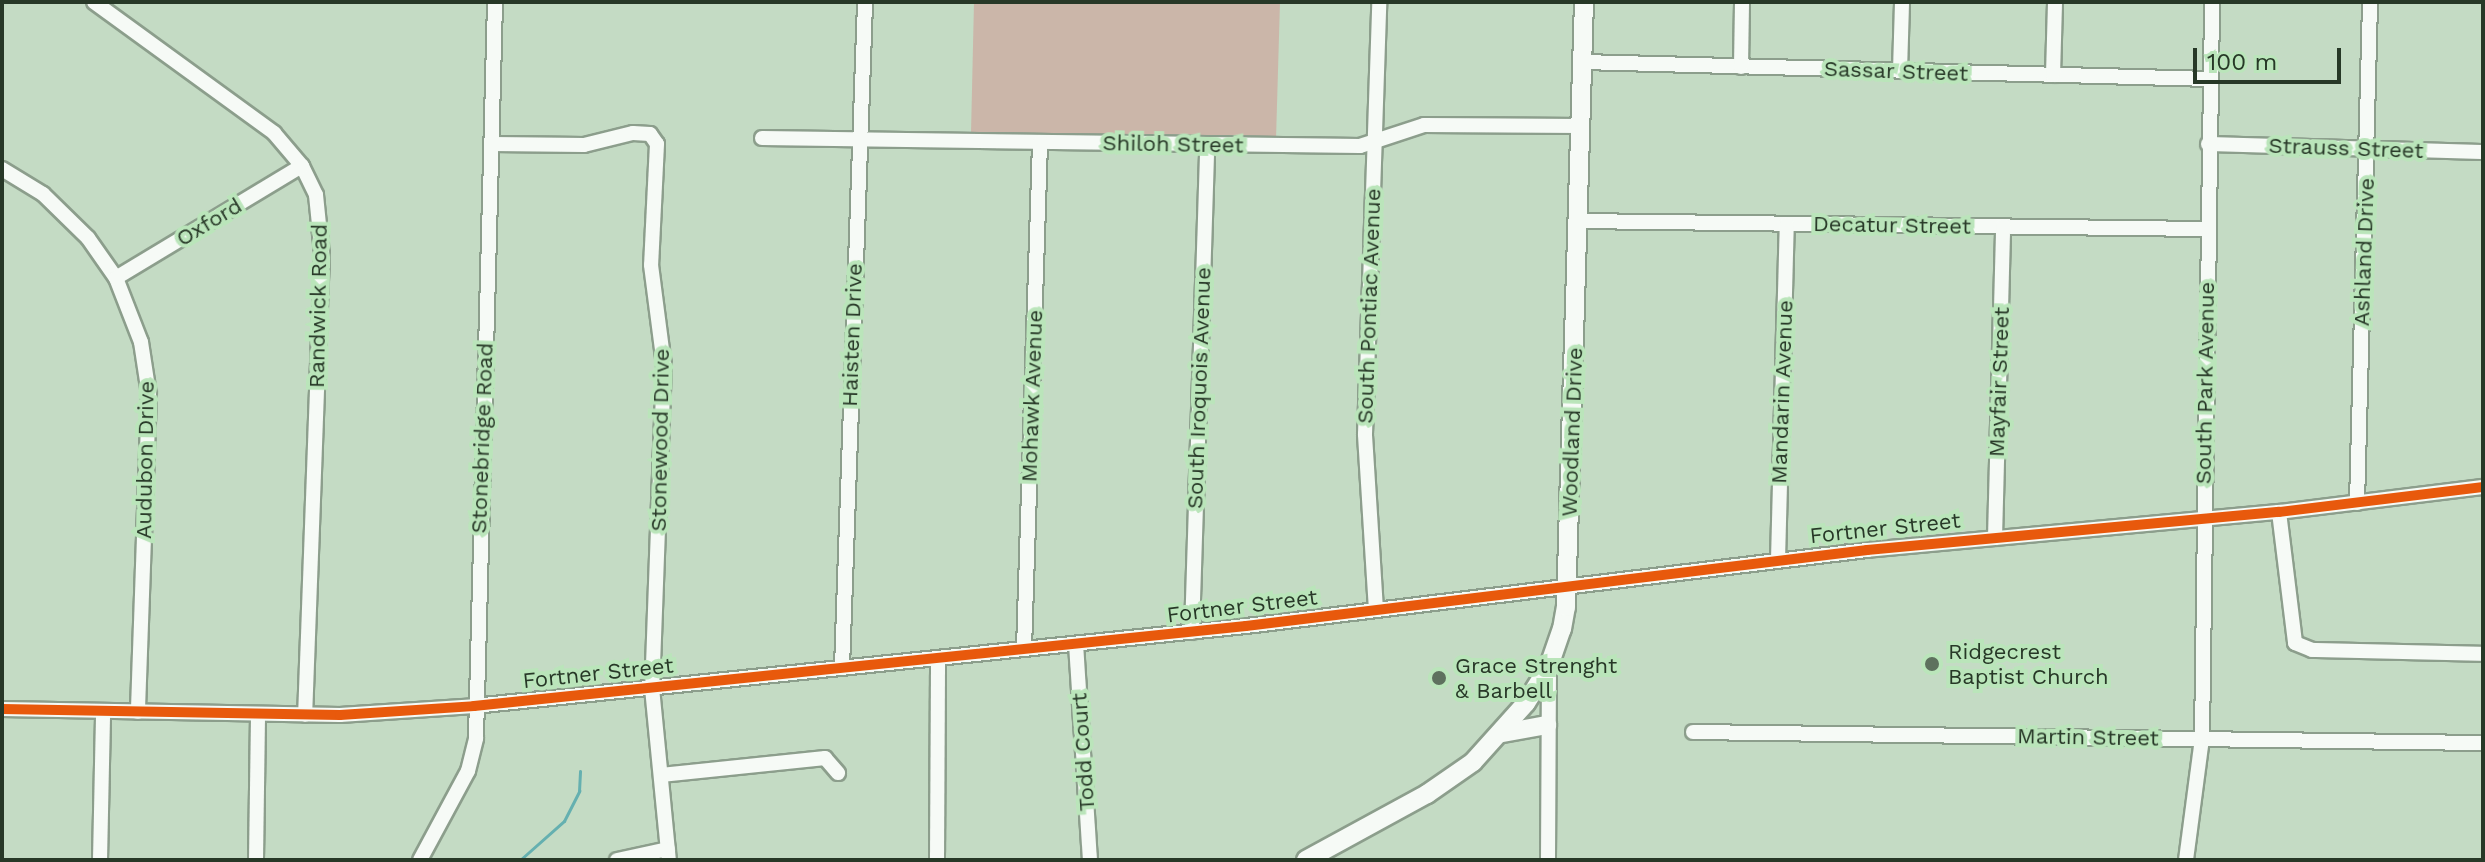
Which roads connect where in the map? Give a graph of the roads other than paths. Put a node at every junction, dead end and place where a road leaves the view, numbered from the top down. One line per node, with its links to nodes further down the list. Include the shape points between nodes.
1 (94, 2): 26 (street, Randwick Road, via 274,133)
2 (495, 2): 21 (street, Stonebridge Road)
3 (865, 2): 18 (street, Haisten Drive)
4 (1379, 2): 20 (street, South Pontiac Avenue)
5 (1584, 2): 11 (main road, Woodland Drive)
6 (1742, 2): 12 (street)
7 (1902, 2): 13 (street)
8 (2055, 2): 14 (street)
9 (2212, 2): 15 (street, South Park Avenue)
10 (2370, 2): 24 (street, Ashland Drive)
11 (1582, 62): 12 (street, Sassar Street); 16 (main road, Woodland Drive)
12 (1741, 67): 13 (street, Sassar Street)
13 (1900, 71): 14 (street, Sassar Street)
14 (2053, 75): 15 (street, Sassar Street)
15 (2210, 79): 23 (street, South Park Avenue)
16 (1580, 126): 20 (street, Shiloh Street, via 1424,125); 28 (main road, Woodland Drive)
17 (762, 138): 18 (street, Shiloh Street)
18 (860, 139): 19 (street, Shiloh Street); 47 (street, Haisten Drive)
19 (1040, 142): 22 (street, Shiloh Street); 43 (street, Mohawk Avenue)
20 (1374, 142): 22 (street, Shiloh Street); 40 (street, South Pontiac Avenue, via 1365,434)
21 (493, 144): 48 (street, Stonewood Drive, via 584,145 633,133 650,134 657,144 651,265 664,365); 49 (street, Stonebridge Road)
22 (1207, 144): 41 (street, South Iroquois Avenue)
23 (2208, 144): 24 (street, Strauss Street); 31 (street, South Park Avenue)
24 (2367, 150): 25 (street, Strauss Street); 34 (street, Ashland Drive)
25 (2483, 152)
26 (302, 166): 32 (street, Oxford); 54 (street, Randwick Road, via 316,195 322,228)
27 (2, 169): 32 (street, Audubon Drive, via 61,210)
28 (1577, 221): 29 (street, Decatur Street); 39 (main road, Woodland Drive)
29 (1787, 224): 30 (street, Decatur Street); 38 (street, Mandarin Avenue)
30 (2003, 226): 31 (street, Decatur Street); 37 (street, Mayfair Street)
31 (2207, 229): 36 (street, South Park Avenue)
32 (116, 278): 52 (street, Audubon Drive, via 141,342 149,394)
33 (2483, 487): 34 (street, Fortner Street)
34 (2357, 503): 35 (street, Fortner Street)
35 (2279, 512): 36 (street, Fortner Street); 44 (street, via 2295,643 2312,650)
36 (2203, 519): 37 (street, Fortner Street); 58 (street, South Park Avenue)
37 (1995, 538): 38 (street, Fortner Street)
38 (1778, 560): 39 (street, Fortner Street)
39 (1567, 587): 40 (street, Fortner Street); 46 (main road, Woodland Drive)
40 (1376, 610): 41 (street, Fortner Street)
41 (1192, 632): 42 (street, Fortner Street)
42 (1076, 644): 43 (street, Fortner Street); 68 (street, Todd Court)
43 (1024, 649): 45 (street, Fortner Street)
44 (2483, 654)
45 (938, 658): 47 (street, Fortner Street); 67 (street)
46 (1549, 666): 55 (street, Woodland Drive); 57 (main road)
47 (842, 668): 48 (street, Fortner Street)
48 (652, 688): 49 (street, Fortner Street); 61 (street, Stonewood Drive)
49 (474, 706): 54 (street, Fortner Street); 65 (street, Stonebridge Road, via 473,756)
50 (2, 709): 51 (street, Fortner Street)
51 (103, 711): 52 (street, Fortner Street); 63 (street)
52 (138, 712): 53 (street, Fortner Street)
53 (258, 715): 54 (street, Fortner Street); 64 (street)
54 (305, 715)
55 (1547, 725): 57 (main road); 70 (street, Woodland Drive)
56 (1693, 732): 58 (street, Martin Street)
57 (1503, 733): 69 (main road, via 1427,794)
58 (2202, 739): 59 (street, Martin Street); 71 (street, South Park Avenue)
59 (2483, 743)
60 (838, 773): 61 (street, via 825,758)
61 (661, 775): 62 (street, Stonewood Drive)
62 (668, 854): 66 (street)
63 (100, 860)
64 (256, 860)
65 (420, 860)
66 (617, 860)
67 (937, 860)
68 (1090, 860)
69 (1306, 860)
70 (1548, 860)
71 (2186, 860)

